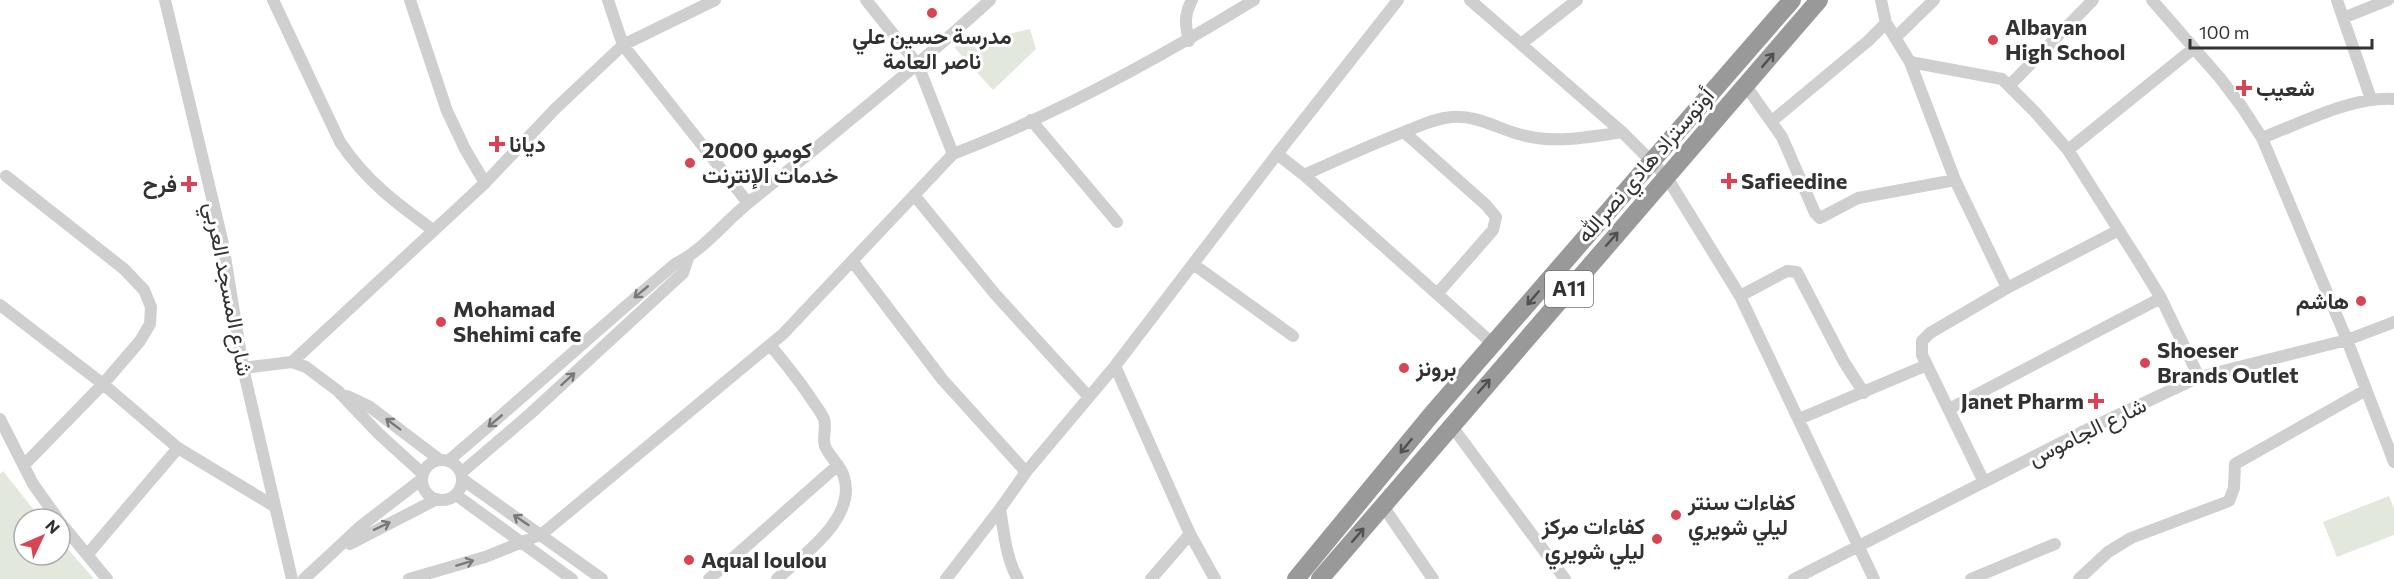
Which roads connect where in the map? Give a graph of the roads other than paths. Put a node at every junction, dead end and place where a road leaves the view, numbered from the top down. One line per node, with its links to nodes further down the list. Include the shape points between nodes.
1 (165, 0): 69 (street, شارع المسجد العربي, via 223,244)
2 (273, 0): 51 (street, via 354,163 390,199)
3 (410, 0): 47 (street, via 447,111)
4 (608, 0): 26 (street)
5 (715, 0): 26 (street)
6 (866, 0): 29 (street)
7 (990, 0): 29 (street)
8 (1192, 0): 24 (street, via 1185,23)
9 (1254, 0): 24 (street)
10 (1398, 0): 41 (street)
11 (1470, 0): 25 (street)
12 (1577, 0): 25 (street)
13 (1792, 0): 42 (highway, أوتوستراد هادي نصرالله / A11)
14 (1819, 0): 31 (highway, أوتوستراد هادي نصرالله / A11, one-way to 14)
15 (1881, 0): 22 (street)
16 (1934, 0): 23 (street)
17 (2093, 0): 30 (street)
18 (2152, 0): 27 (street)
19 (2337, 0): 21 (street)
20 (2388, 0): 21 (street)
21 (2343, 18): 32 (street)
22 (1886, 23): 23 (street); 35 (street)
23 (1894, 38): 28 (street)
24 (1189, 41): 34 (street)
25 (1521, 44): 37 (street)
26 (623, 45): 47 (street); 49 (street)
27 (2194, 48): 38 (street); 39 (street)
28 (1910, 62): 30 (street, via 2002,79); 46 (street)
29 (918, 65): 40 (street); 49 (street)
30 (2010, 85): 39 (street)
31 (1746, 86): 35 (street); 45 (highway, أوتوستراد هادي نصرالله / A11)
32 (2371, 99): 33 (street); 38 (street)
33 (2394, 99)
34 (1031, 120): 40 (street); 50 (street)
35 (1772, 121): 46 (street, via 1820,218 1858,198)
36 (1404, 132): 37 (street, via 1453,116 1483,120 1543,139); 44 (street); 57 (street, via 1496,217 1493,230)
37 (1622, 132): 42 (street)
38 (2262, 138): 63 (street)
39 (2068, 150): 52 (street)
40 (953, 154): 48 (street)
41 (1277, 154): 44 (street); 55 (street)
42 (1653, 162): 45 (street); 64 (highway, أوتوستراد هادي نصرالله / A11, one-way to 64)
43 (6, 176): 71 (street, via 124,269 149,299 150,324)
44 (1304, 176): 57 (street)
45 (1666, 177): 58 (street); 79 (highway, أوتوستراد هادي نصرالله / A11, one-way to 45)
46 (1955, 180): 56 (street)
47 (485, 183): 51 (street)
48 (914, 195): 54 (street); 75 (street, via 995,294)
49 (748, 203): 53 (street)
50 (1117, 222)
51 (433, 230): 66 (street)
52 (2119, 230): 56 (street); 59 (street)
53 (688, 258): 82 (street, one-way to 82, via 675,264 518,402); 87 (street, one-way to 53, via 674,281)
54 (854, 262): 65 (street); 86 (street, via 942,379)
55 (1193, 264): 62 (street); 68 (street)
56 (2007, 288): 67 (street, via 1926,336 1921,348)
57 (1437, 294): 64 (street)
58 (1740, 296): 74 (street, via 1786,272 1797,272); 78 (street)
59 (2161, 298): 70 (street); 76 (street)
60 (0, 305): 71 (street)
61 (2394, 322): 63 (street, شارع الجاموس)
62 (1293, 336)
63 (2347, 340): 70 (street, شارع الجاموس); 72 (street)
64 (1493, 344): 116 (highway, أوتوستراد هادي نصرالله / A11, one-way to 116)
65 (770, 345): 85 (street, via 823,417 824,442); 96 (street)
66 (292, 362): 69 (street); 73 (street, via 315,372)
67 (1927, 365): 74 (street); 76 (street)
68 (1115, 366): 75 (street); 97 (street)
69 (243, 368): 92 (street, شارع المسجد العربي)
70 (2199, 377): 89 (street, شارع الجاموس)
71 (104, 384): 81 (street); 84 (street)
72 (2366, 390): 83 (street); 123 (street, via 2235,464 2229,501 2131,538 2108,552)
73 (338, 391): 82 (street, one-way to 73, via 370,407); 88 (street)
74 (1864, 393): 78 (street)
75 (1088, 396): 86 (street)
76 (1949, 409): 89 (street)
77 (0, 419): 80 (street)
78 (1799, 420): 101 (street)
79 (1450, 425): 93 (highway, أوتوستراد هادي نصرالله / A11); 119 (street)
80 (5, 438): 84 (street)
81 (178, 448): 92 (street); 102 (street)
82 (444, 460): 87 (street, via 458,468); 88 (street, via 429,465)
83 (2394, 462)
84 (24, 465): 94 (street)
85 (838, 465): 110 (street); 111 (street, via 846,483 840,515)
86 (1026, 471): 95 (street)
87 (461, 476): 90 (street); 96 (street, one-way to 87)
88 (423, 477): 91 (street, via 428,494); 103 (street, via 361,526)
89 (1984, 482): 101 (street, شارع الجاموس)
90 (456, 495): 91 (street); 99 (street)
91 (437, 499): 103 (street, one-way to 91, via 366,534)
92 (274, 506): 105 (street, شارع المسجد العربي)
93 (1383, 506): 117 (highway, أوتوستراد هادي نصرالله / A11, one-way to 93); 118 (street)
94 (49, 507)
95 (1000, 509): 112 (street); 113 (street, via 1010,561)
96 (542, 534): 99 (street); 109 (street)
97 (1190, 534): 114 (street); 115 (street)
98 (72, 536): 102 (street)
99 (525, 543): 107 (street, one-way to 99); 108 (street)
100 (2055, 544): 122 (street)
101 (1859, 548): 120 (street, شارع الجاموس); 121 (street)
102 (87, 555): 104 (street)
103 (332, 556): 106 (street)
104 (107, 579)
105 (292, 579)
106 (304, 579)
107 (409, 579)
108 (572, 579)
109 (602, 579)
110 (709, 579)
111 (777, 579)
112 (946, 579)
113 (1018, 579)
114 (1151, 579)
115 (1215, 579)
116 (1296, 579)
117 (1320, 579)
118 (1433, 579)
119 (1565, 579)
120 (1794, 579)
121 (1874, 579)
122 (1971, 579)
123 (2079, 579)

